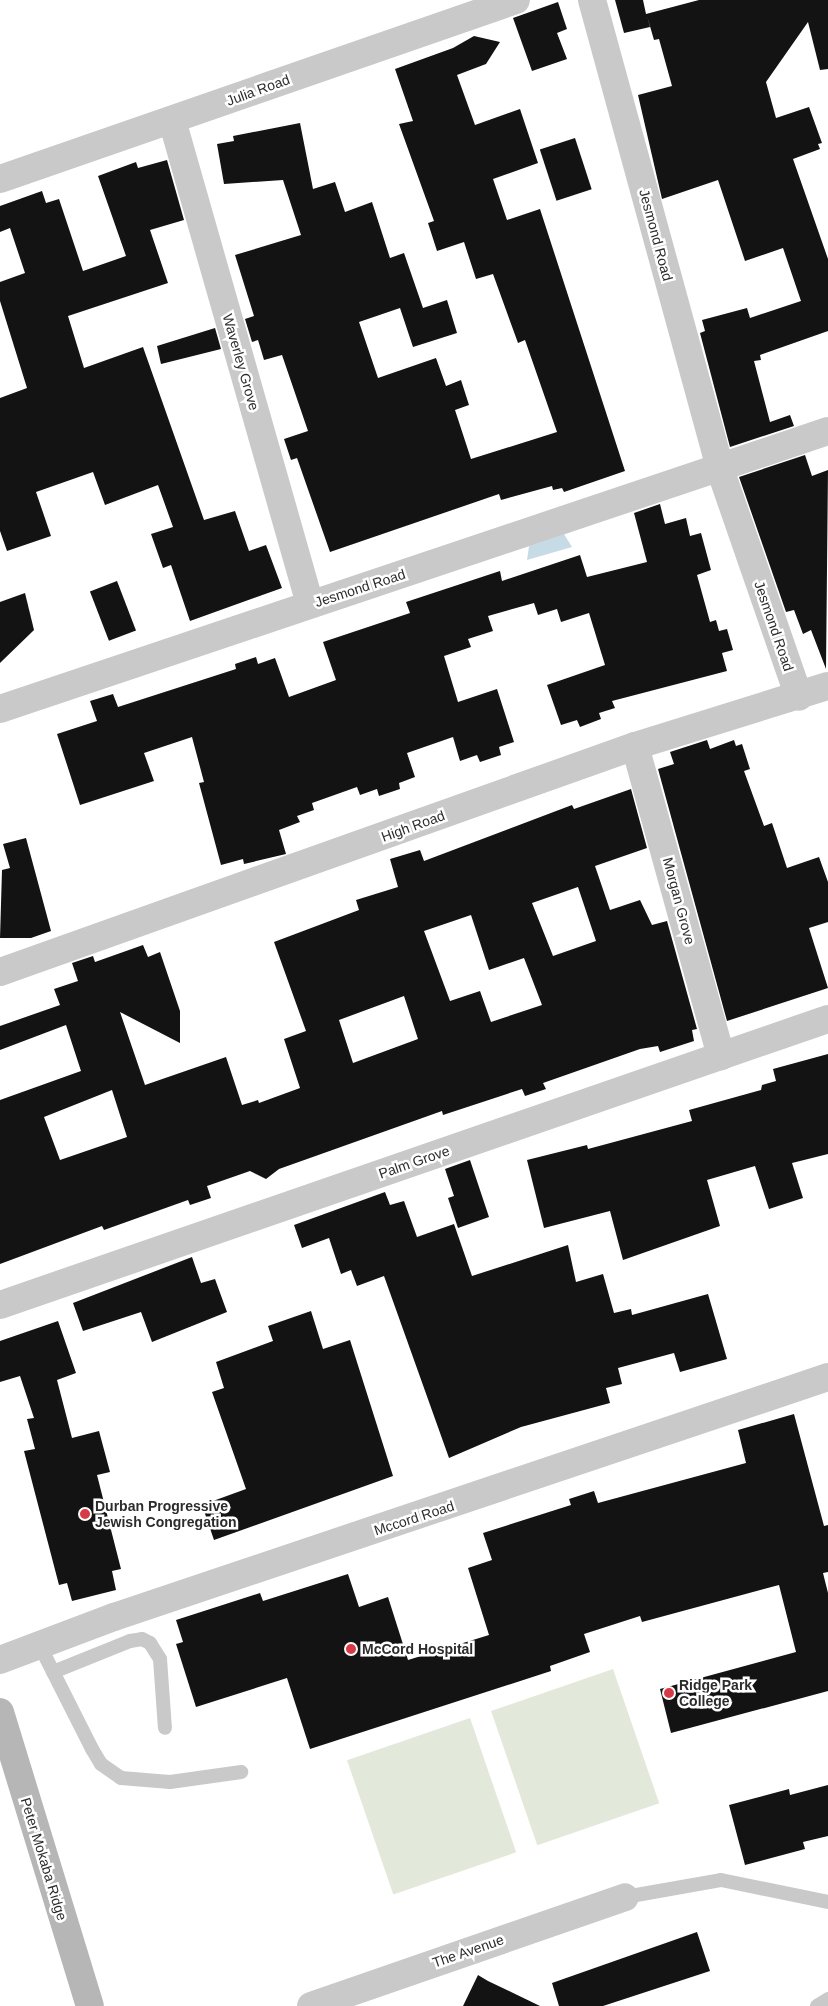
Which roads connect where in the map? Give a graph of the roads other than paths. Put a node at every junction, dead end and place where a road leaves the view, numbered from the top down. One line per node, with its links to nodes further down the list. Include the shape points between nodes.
1 (516, 0): 3 (street, Julia Road)
2 (592, 0): 6 (street, Jesmond Road)
3 (172, 120): 4 (street, Julia Road); 7 (street, Waverley Grove)
4 (0, 179)
5 (828, 431): 6 (street)
6 (720, 469): 7 (street, Jesmond Road); 9 (street, Jesmond Road)
7 (310, 604): 10 (street, Jesmond Road)
8 (828, 686): 9 (street, High Road)
9 (798, 697): 11 (street, High Road)
10 (0, 709)
11 (635, 746): 12 (street, High Road); 14 (street, Morgan Grove)
12 (0, 972)
13 (828, 1020): 14 (street, Palm Grove)
14 (721, 1056): 15 (street, Palm Grove)
15 (0, 1305)
16 (828, 1377): 17 (street, Mccord Road, via 114,1617)
17 (40, 1646): 18 (street, Mccord Road); 19 (lane)
18 (0, 1660)
19 (54, 1672): 21 (lane, via 130,1640 142,1639 150,1643 160,1659); 22 (lane, via 101,1764 121,1778 170,1782)
20 (0, 1712): 25 (street, Peter Mokaba Ridge)
21 (165, 1728)
22 (241, 1772)
23 (625, 1896): 24 (lane, via 721,1880); 29 (street, The Avenue)
24 (828, 1902)
25 (80, 1978): 27 (street); 28 (street, Peter Mokaba Ridge)
26 (828, 1999): 30 (lane)
27 (78, 2006)
28 (90, 2006)
29 (311, 2006)
30 (817, 2006)

